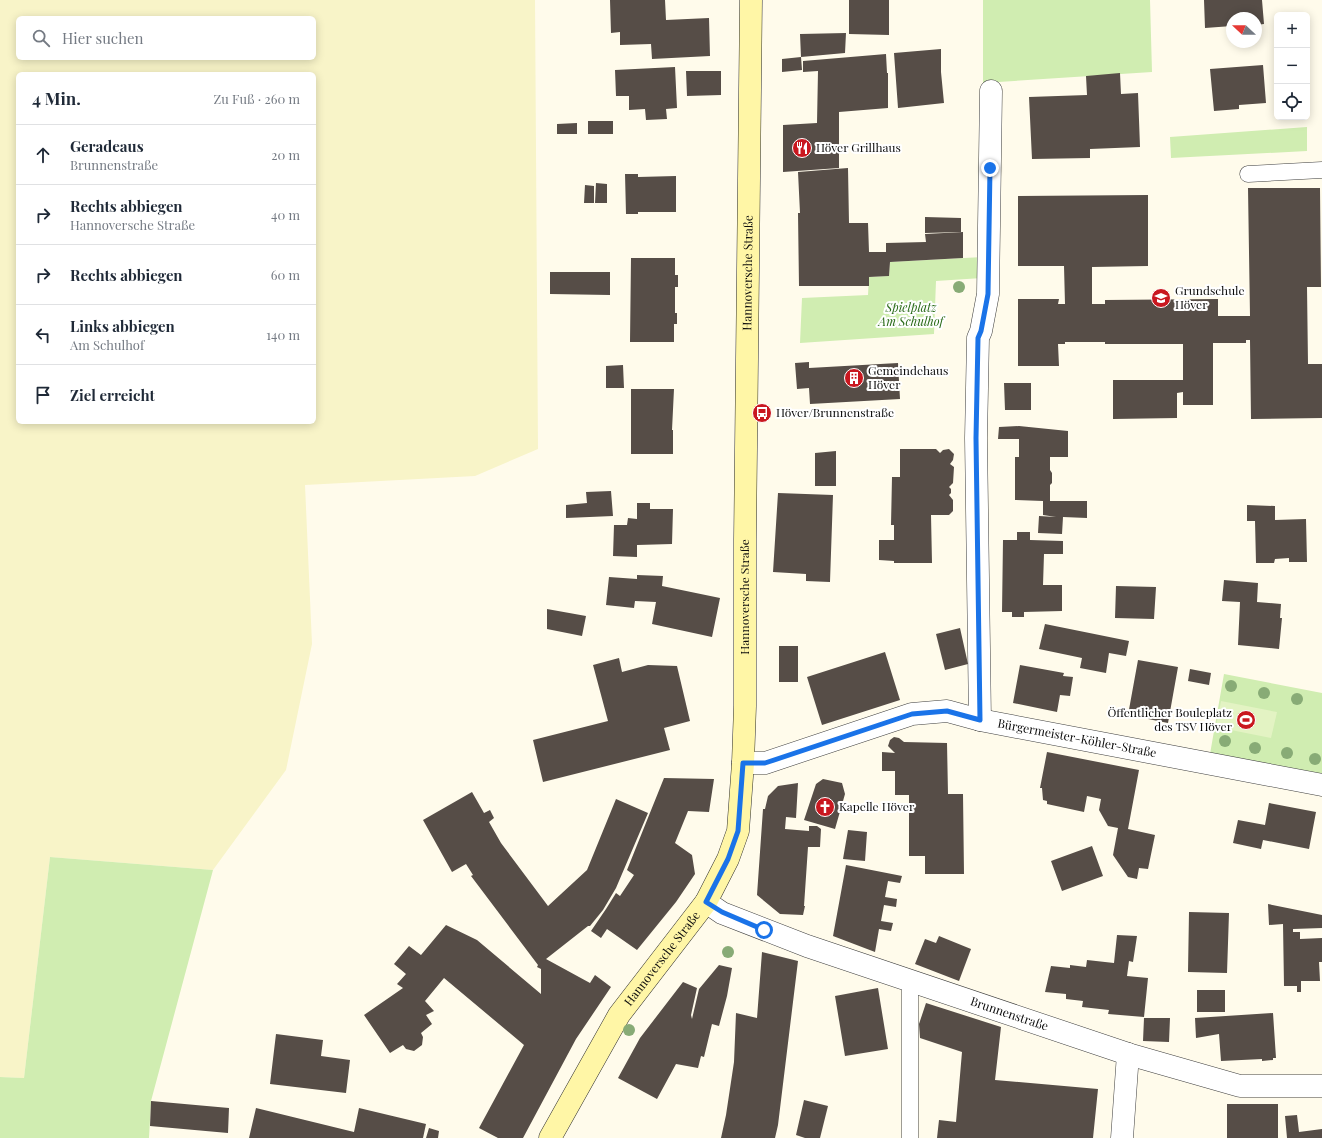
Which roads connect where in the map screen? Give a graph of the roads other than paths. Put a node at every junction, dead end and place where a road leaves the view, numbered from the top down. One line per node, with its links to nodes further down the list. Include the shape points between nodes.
1 (751, 0): 6 (street, Hannoversche Straße)
2 (991, 90): 5 (street, via 988,294 978,338 976,438)
3 (1322, 170): 4 (lane)
4 (1248, 174)
5 (980, 720): 6 (street, Bürgermeister-Köhler-Straße, via 947,711 912,714 765,763); 7 (street, Bürgermeister-Köhler-Straße)
6 (743, 763): 8 (street, Hannoversche Straße, via 738,831 728,859)
7 (1322, 785)
8 (706, 902): 9 (street, Brunnenstraße, via 722,912 764,930); 12 (street, Hannoversche Straße, via 619,1015)
9 (910, 982): 10 (street, Brunnenstraße); 13 (lane)
10 (1128, 1054): 11 (street, Brunnenstraße, via 1240,1086); 14 (street)
11 (1322, 1086)
12 (550, 1138)
13 (910, 1138)
14 (1122, 1138)

